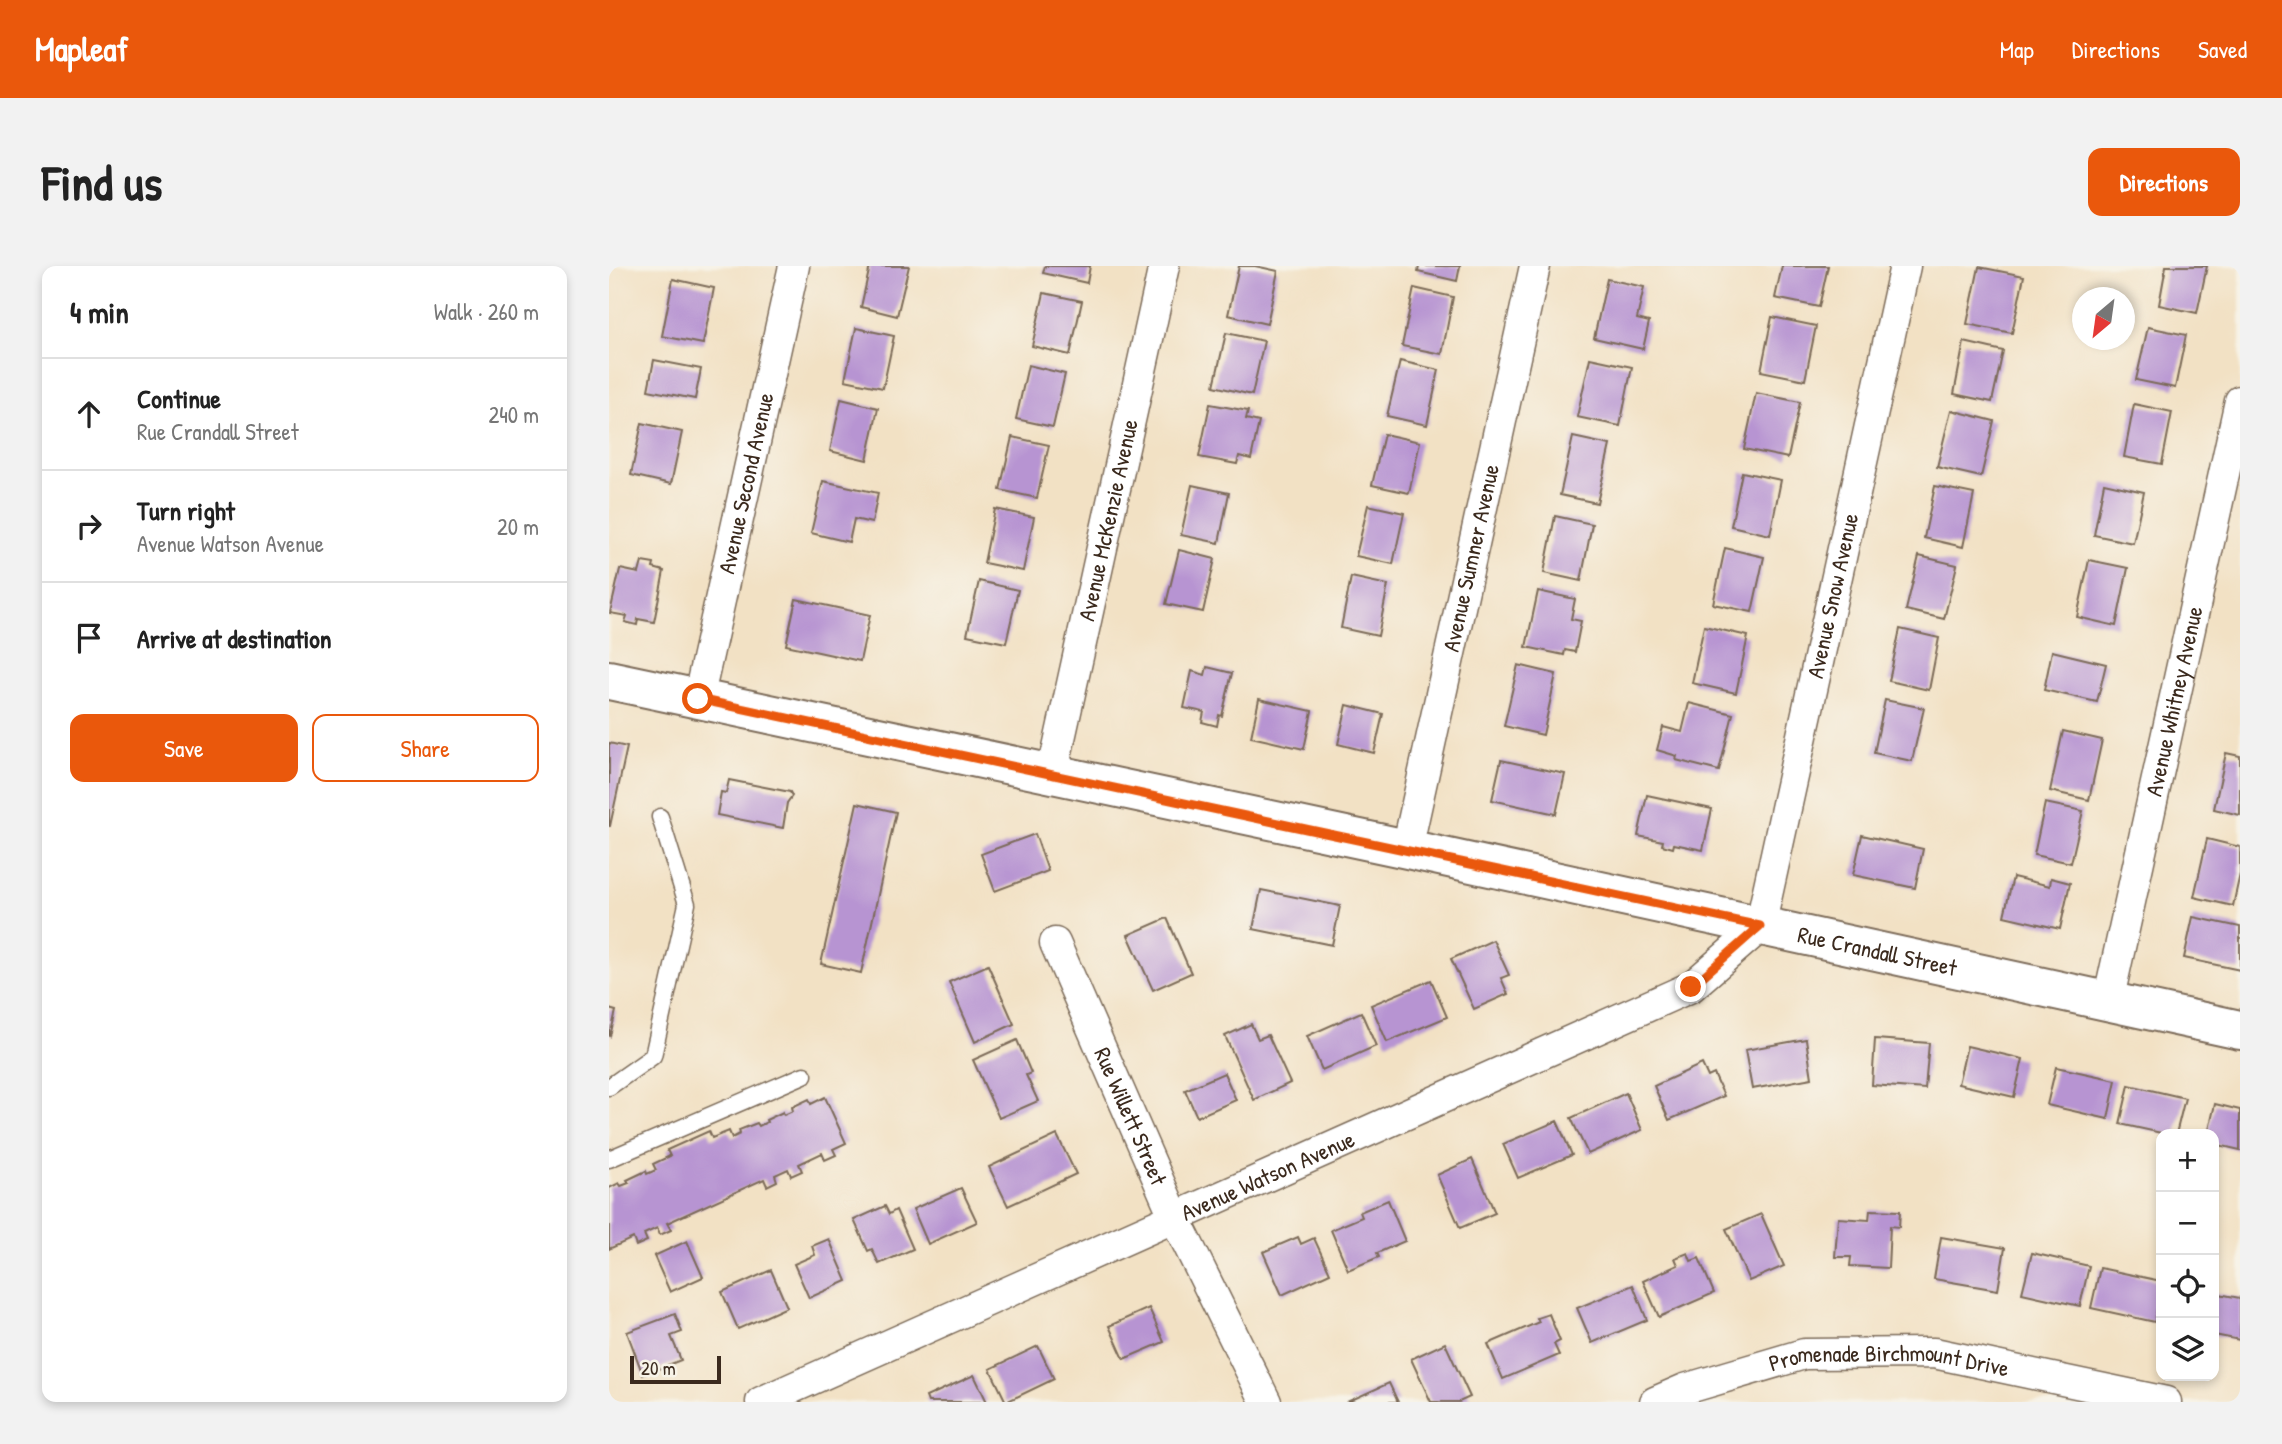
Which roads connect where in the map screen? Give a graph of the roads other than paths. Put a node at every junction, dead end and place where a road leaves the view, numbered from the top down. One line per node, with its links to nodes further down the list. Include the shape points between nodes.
1 (794, 266): 7 (street, Avenue Second Avenue)
2 (1164, 266): 8 (street, Avenue McKenzie Avenue)
3 (1535, 266): 10 (street, Avenue Sumner Avenue)
4 (1906, 266): 11 (street, Avenue Snow Avenue)
5 (2240, 401): 13 (street, Avenue Whitney Avenue)
6 (609, 680): 7 (street, Rue Crandall Street)
7 (698, 699): 8 (street, Rue Crandall Street)
8 (1052, 775): 10 (street, Rue Crandall Street)
9 (660, 817): 16 (lane, via 687,904 653,1056)
10 (1407, 849): 11 (street, Rue Crandall Street)
11 (1760, 926): 13 (street, Rue Crandall Street); 18 (street, Avenue Watson Avenue, via 1691,987)
12 (1055, 943): 18 (street, Rue Willett Street)
13 (2108, 1002): 14 (street, Rue Crandall Street)
14 (2240, 1030)
15 (804, 1075): 17 (lane)
16 (609, 1087)
17 (609, 1159)
18 (1174, 1216): 19 (street, Avenue Watson Avenue); 20 (street, Rue Willett Street)
19 (761, 1402)
20 (1266, 1402)
21 (1655, 1402): 22 (street, Promenade Birchmount Drive, via 1804,1354 1934,1353)
22 (2166, 1402)

